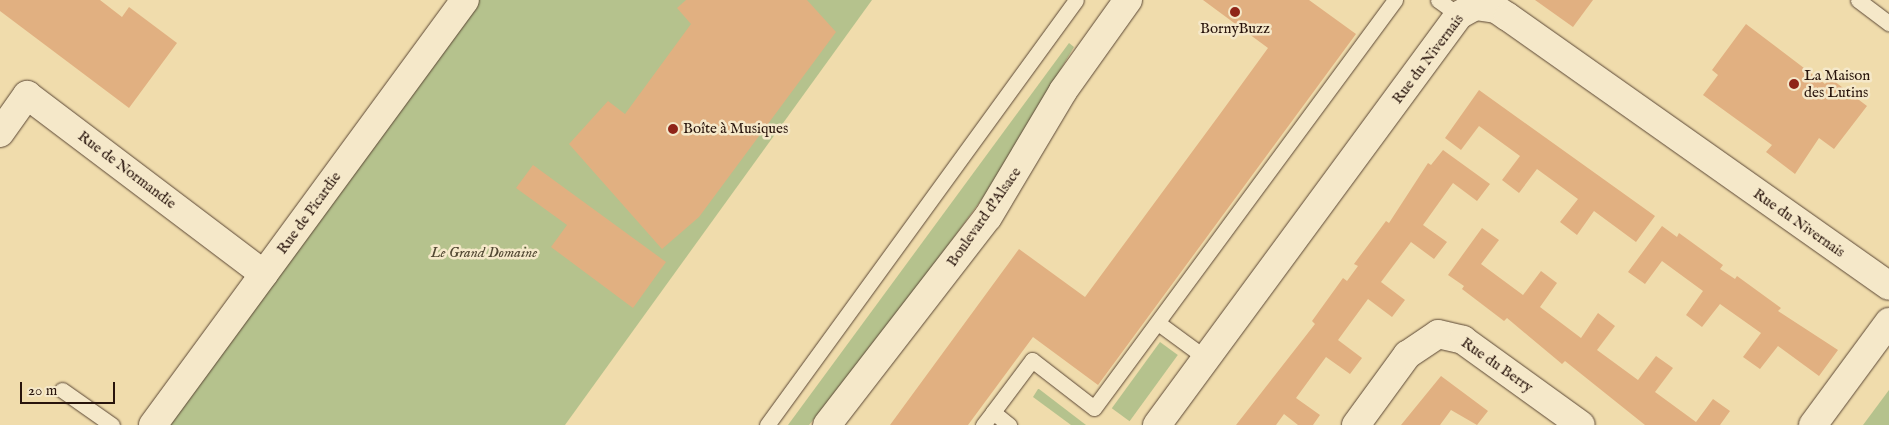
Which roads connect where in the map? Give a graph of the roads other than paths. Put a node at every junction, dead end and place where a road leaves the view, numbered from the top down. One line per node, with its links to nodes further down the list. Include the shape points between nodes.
1 (465, 0): 9 (street, Rue de Picardie)
2 (1076, 0): 18 (lane)
3 (1128, 0): 19 (street, Boulevard d'Alsace, via 1063,91 988,216)
4 (1395, 0): 11 (lane)
5 (1858, 0): 7 (lane)
6 (1448, 7): 10 (street, Rue du Nivernais, via 1496,9); 13 (street, Rue du Nivernais)
7 (1889, 23)
8 (0, 133): 9 (street, Rue de Normandie, via 27,95)
9 (264, 274): 17 (street, Rue de Picardie)
10 (1889, 286)
11 (1158, 322): 13 (lane); 15 (lane, via 1094,408 1032,360)
12 (1889, 322): 25 (street)
13 (1207, 359): 22 (street, Rue du Nivernais)
14 (62, 390): 16 (lane)
15 (993, 412): 20 (lane); 21 (lane)
16 (112, 425)
17 (153, 425)
18 (767, 425)
19 (827, 425)
20 (983, 425)
21 (1009, 425)
22 (1157, 425)
23 (1356, 425): 24 (street, Rue du Berry, via 1407,355 1438,334 1463,340)
24 (1581, 425)
25 (1813, 425)

